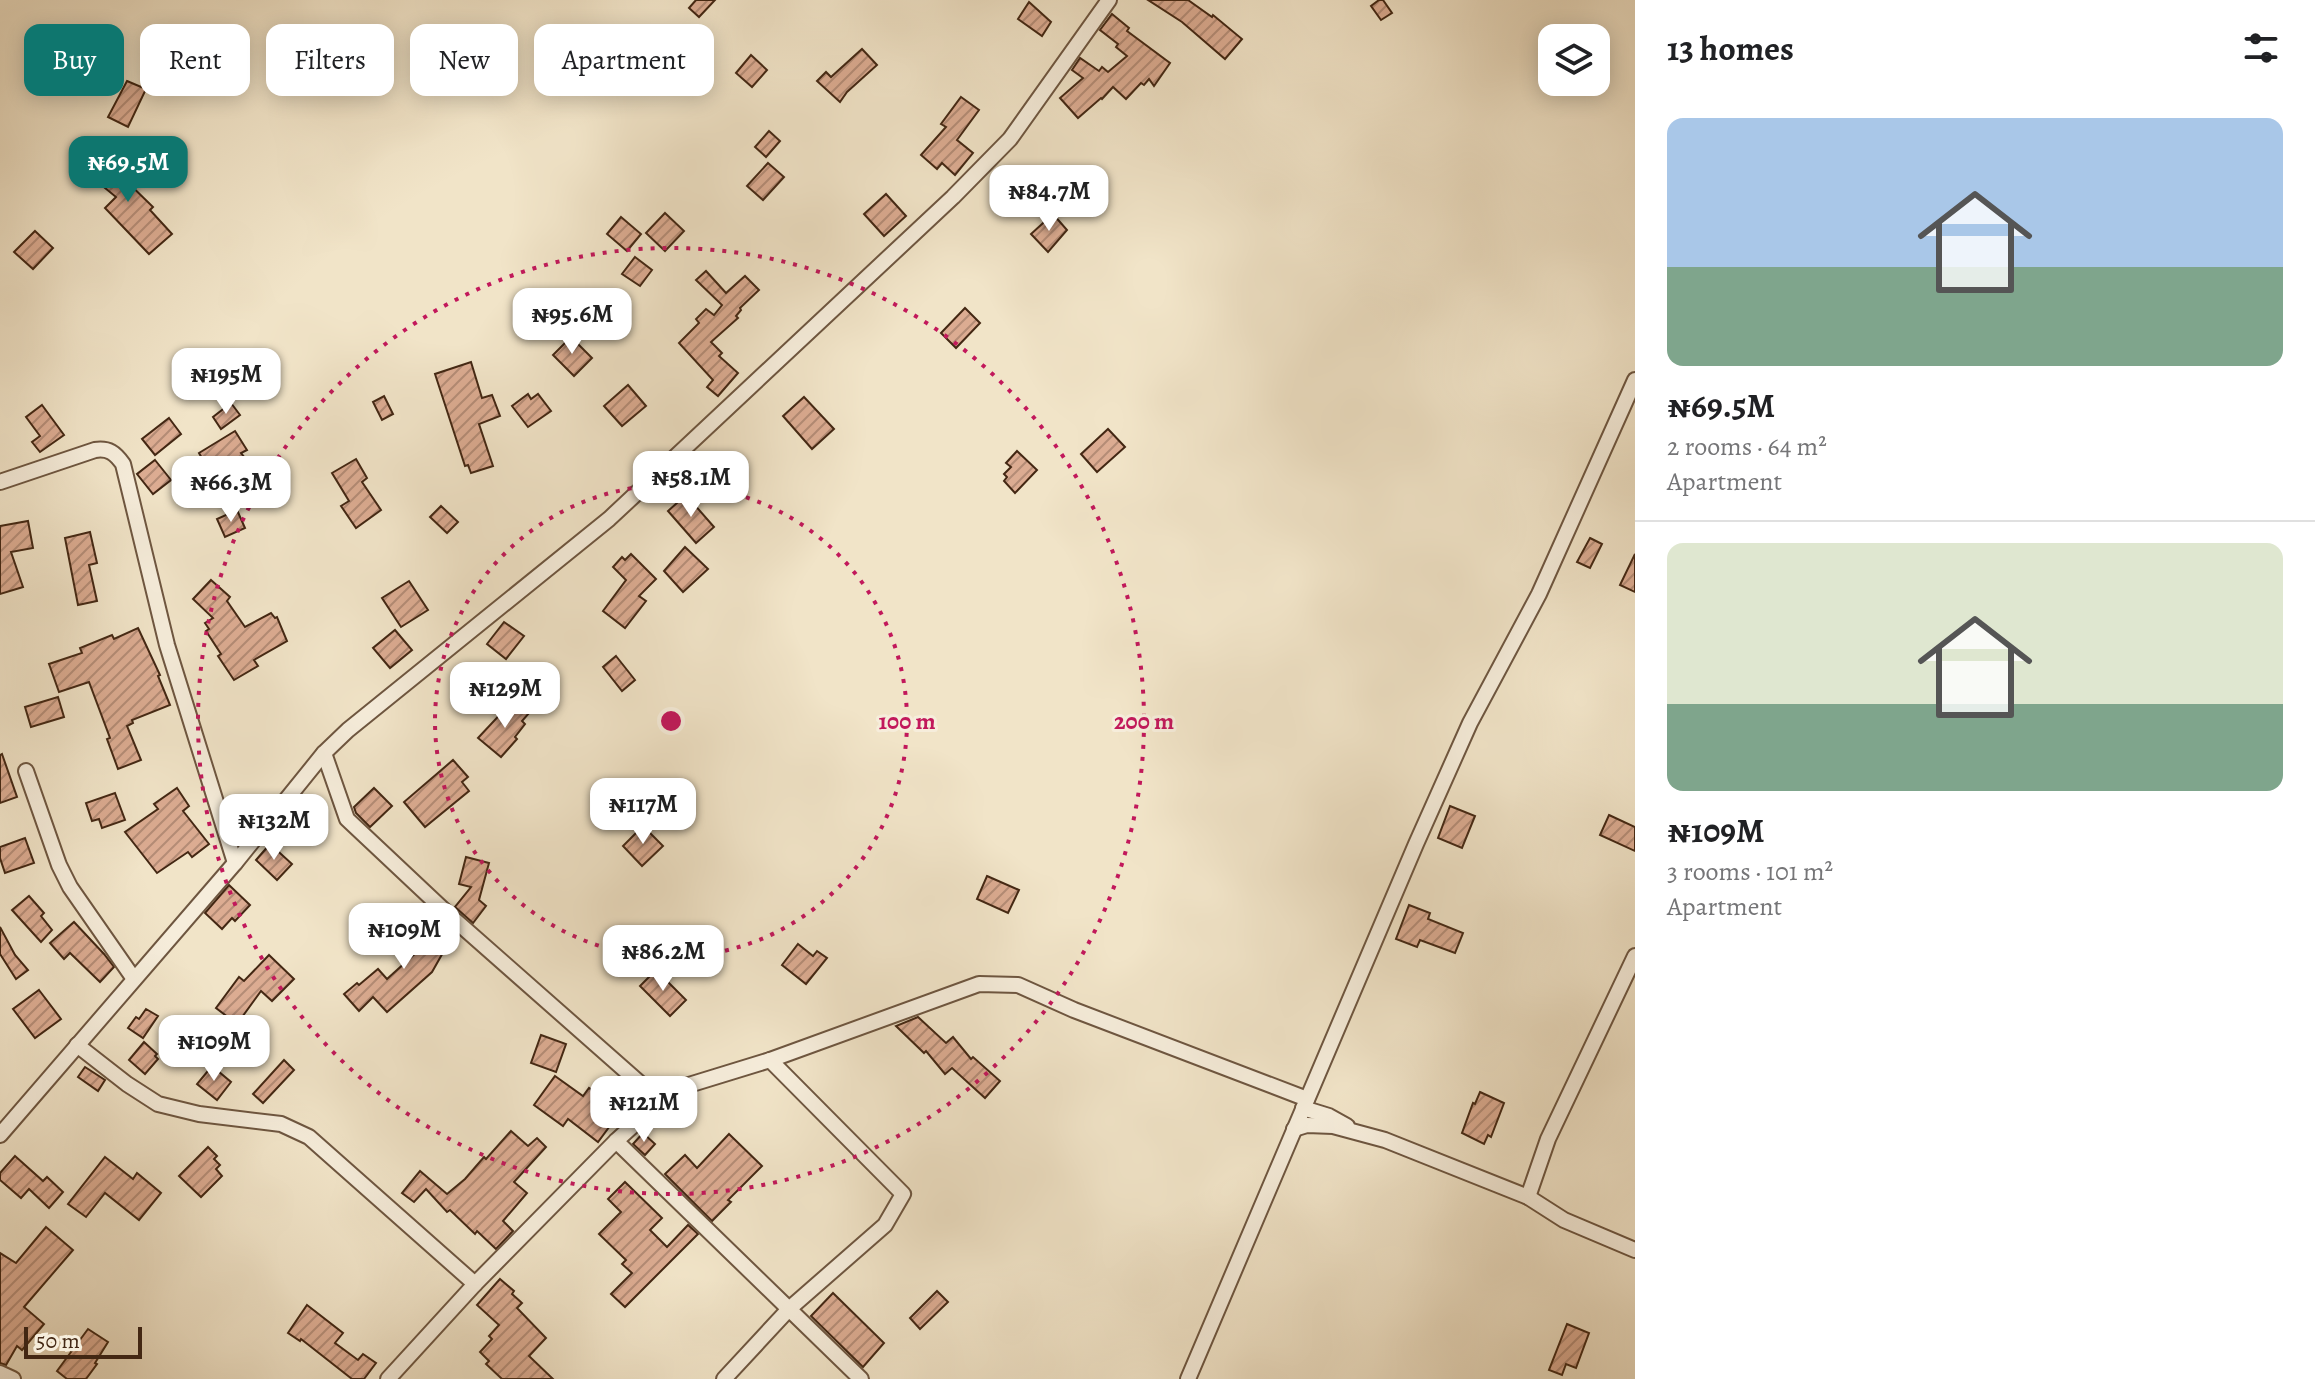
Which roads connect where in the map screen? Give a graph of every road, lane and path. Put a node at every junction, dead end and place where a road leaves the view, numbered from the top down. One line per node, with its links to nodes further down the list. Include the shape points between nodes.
1 (1109, 0): 4 (street, via 1010,139 953,197 609,519)
2 (1635, 380): 12 (street, via 1539,594 1470,723)
3 (0, 482): 6 (street, via 95,450 111,451 123,464 167,645)
4 (324, 753): 6 (street); 11 (street, via 347,819)
5 (26, 771): 8 (street, via 70,887)
6 (235, 863): 8 (street)
7 (1635, 956): 17 (street, via 1548,1139)
8 (134, 979): 9 (street)
9 (77, 1045): 15 (street); 19 (street, via 158,1104 281,1124 309,1137)
10 (770, 1060): 11 (street, via 679,1088); 12 (street, via 979,984 1018,985); 20 (street, via 903,1194 885,1225)
11 (660, 1101): 16 (street)
12 (1305, 1103): 13 (street); 14 (street)
13 (1294, 1129): 14 (street, via 1307,1125); 26 (street)
14 (1356, 1131): 17 (street)
15 (0, 1135)
16 (616, 1141): 19 (street); 20 (street)
17 (1528, 1197): 18 (street, via 1564,1220)
18 (1635, 1250)
19 (475, 1284): 23 (street)
20 (789, 1309): 24 (street); 25 (street)
21 (0, 1373): 22 (street)
22 (13, 1379)
23 (388, 1379)
24 (724, 1379)
25 (861, 1379)
26 (1188, 1379)

